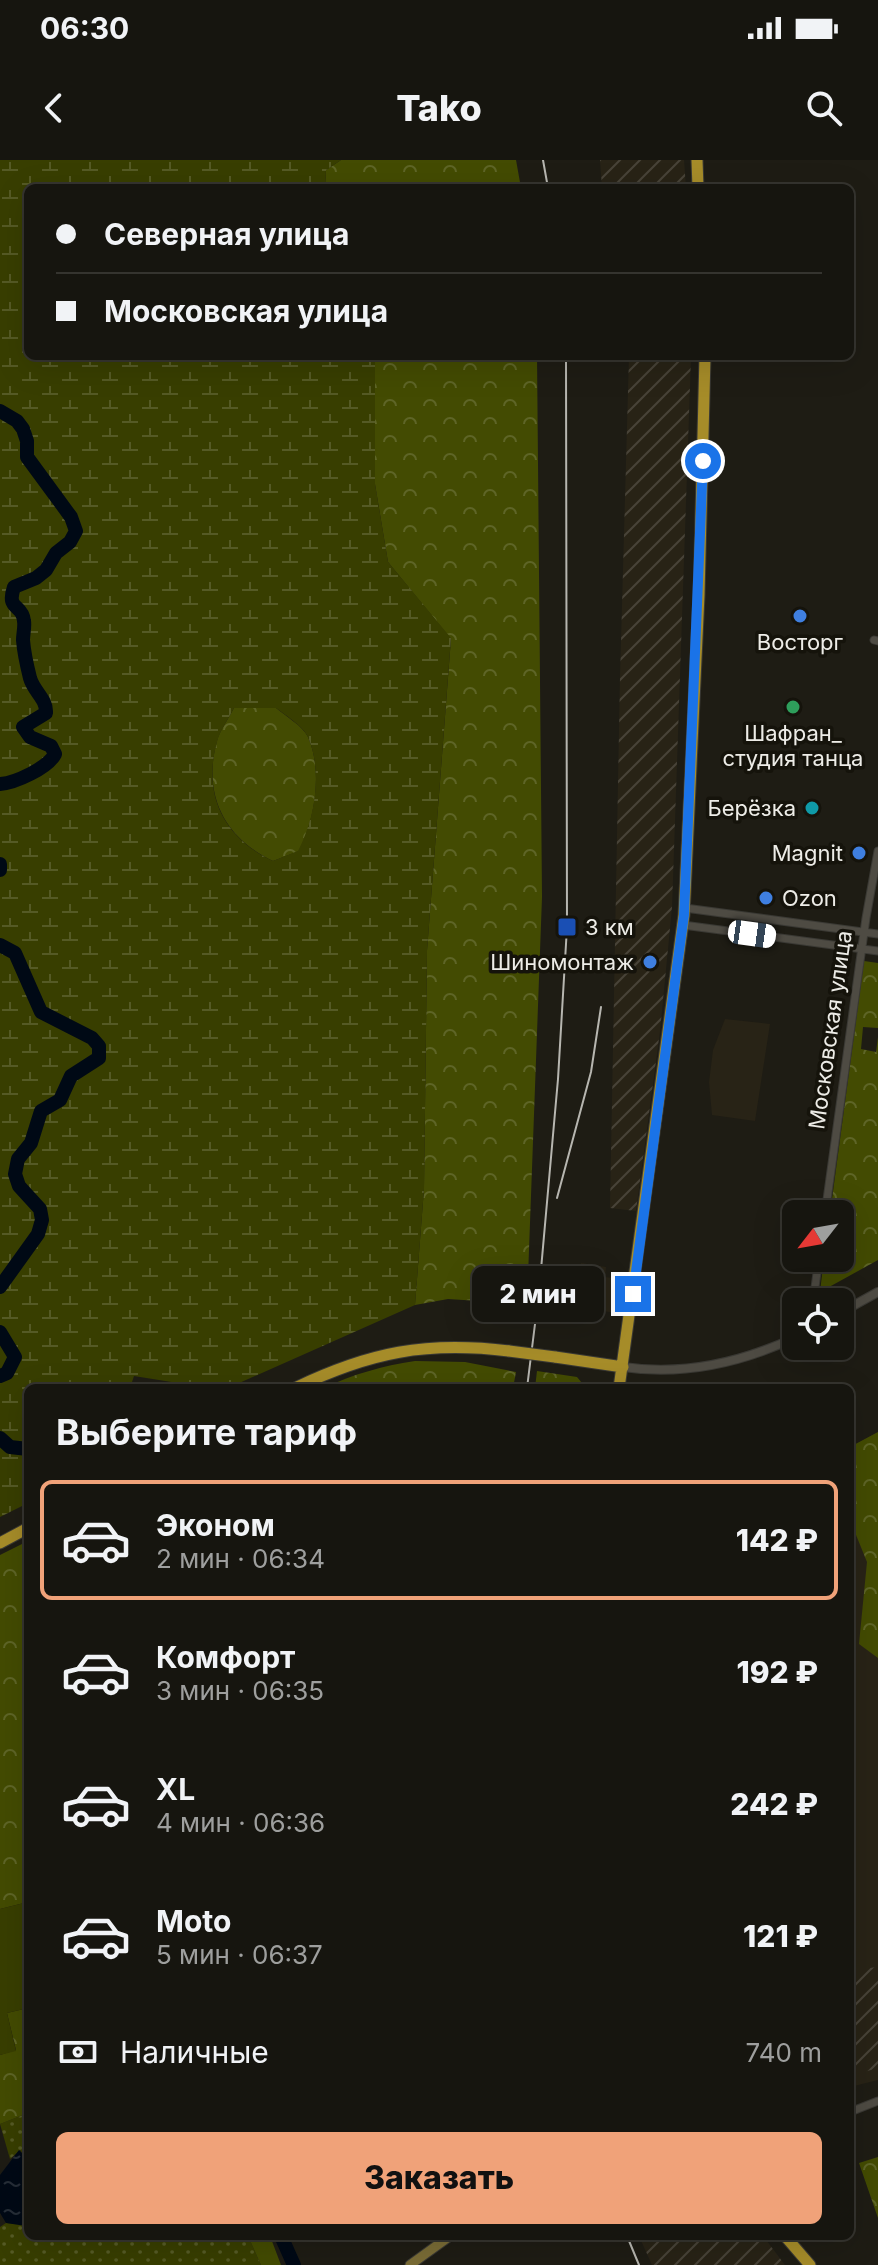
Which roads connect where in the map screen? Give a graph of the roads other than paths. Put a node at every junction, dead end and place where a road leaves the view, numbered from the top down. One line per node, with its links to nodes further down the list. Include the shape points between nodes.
1 (697, 160): 2 (main road)
2 (698, 184)
3 (705, 360): 5 (main road)
4 (878, 851): 7 (street, Московская улица)
5 (685, 908): 6 (main road); 7 (street)
6 (683, 925): 9 (street); 15 (main road)
7 (864, 932): 8 (street); 9 (street, Московская улица)
8 (878, 934)
9 (862, 949): 10 (street); 11 (street, Московская улица)
10 (878, 951)
11 (827, 1200)
12 (878, 1292): 13 (street)
13 (854, 1305)
14 (782, 1343): 15 (street, via 720,1365 672,1370)
15 (623, 1367): 16 (main road, bridge, via 441,1346 360,1360); 17 (main road)
16 (304, 1384)
17 (620, 1384)
18 (24, 1530): 19 (main road)
19 (0, 1543)
20 (878, 2101): 21 (street)
21 (854, 2110)
22 (444, 2240): 24 (main road)
23 (788, 2240): 25 (main road)
24 (410, 2265)
25 (810, 2265)

